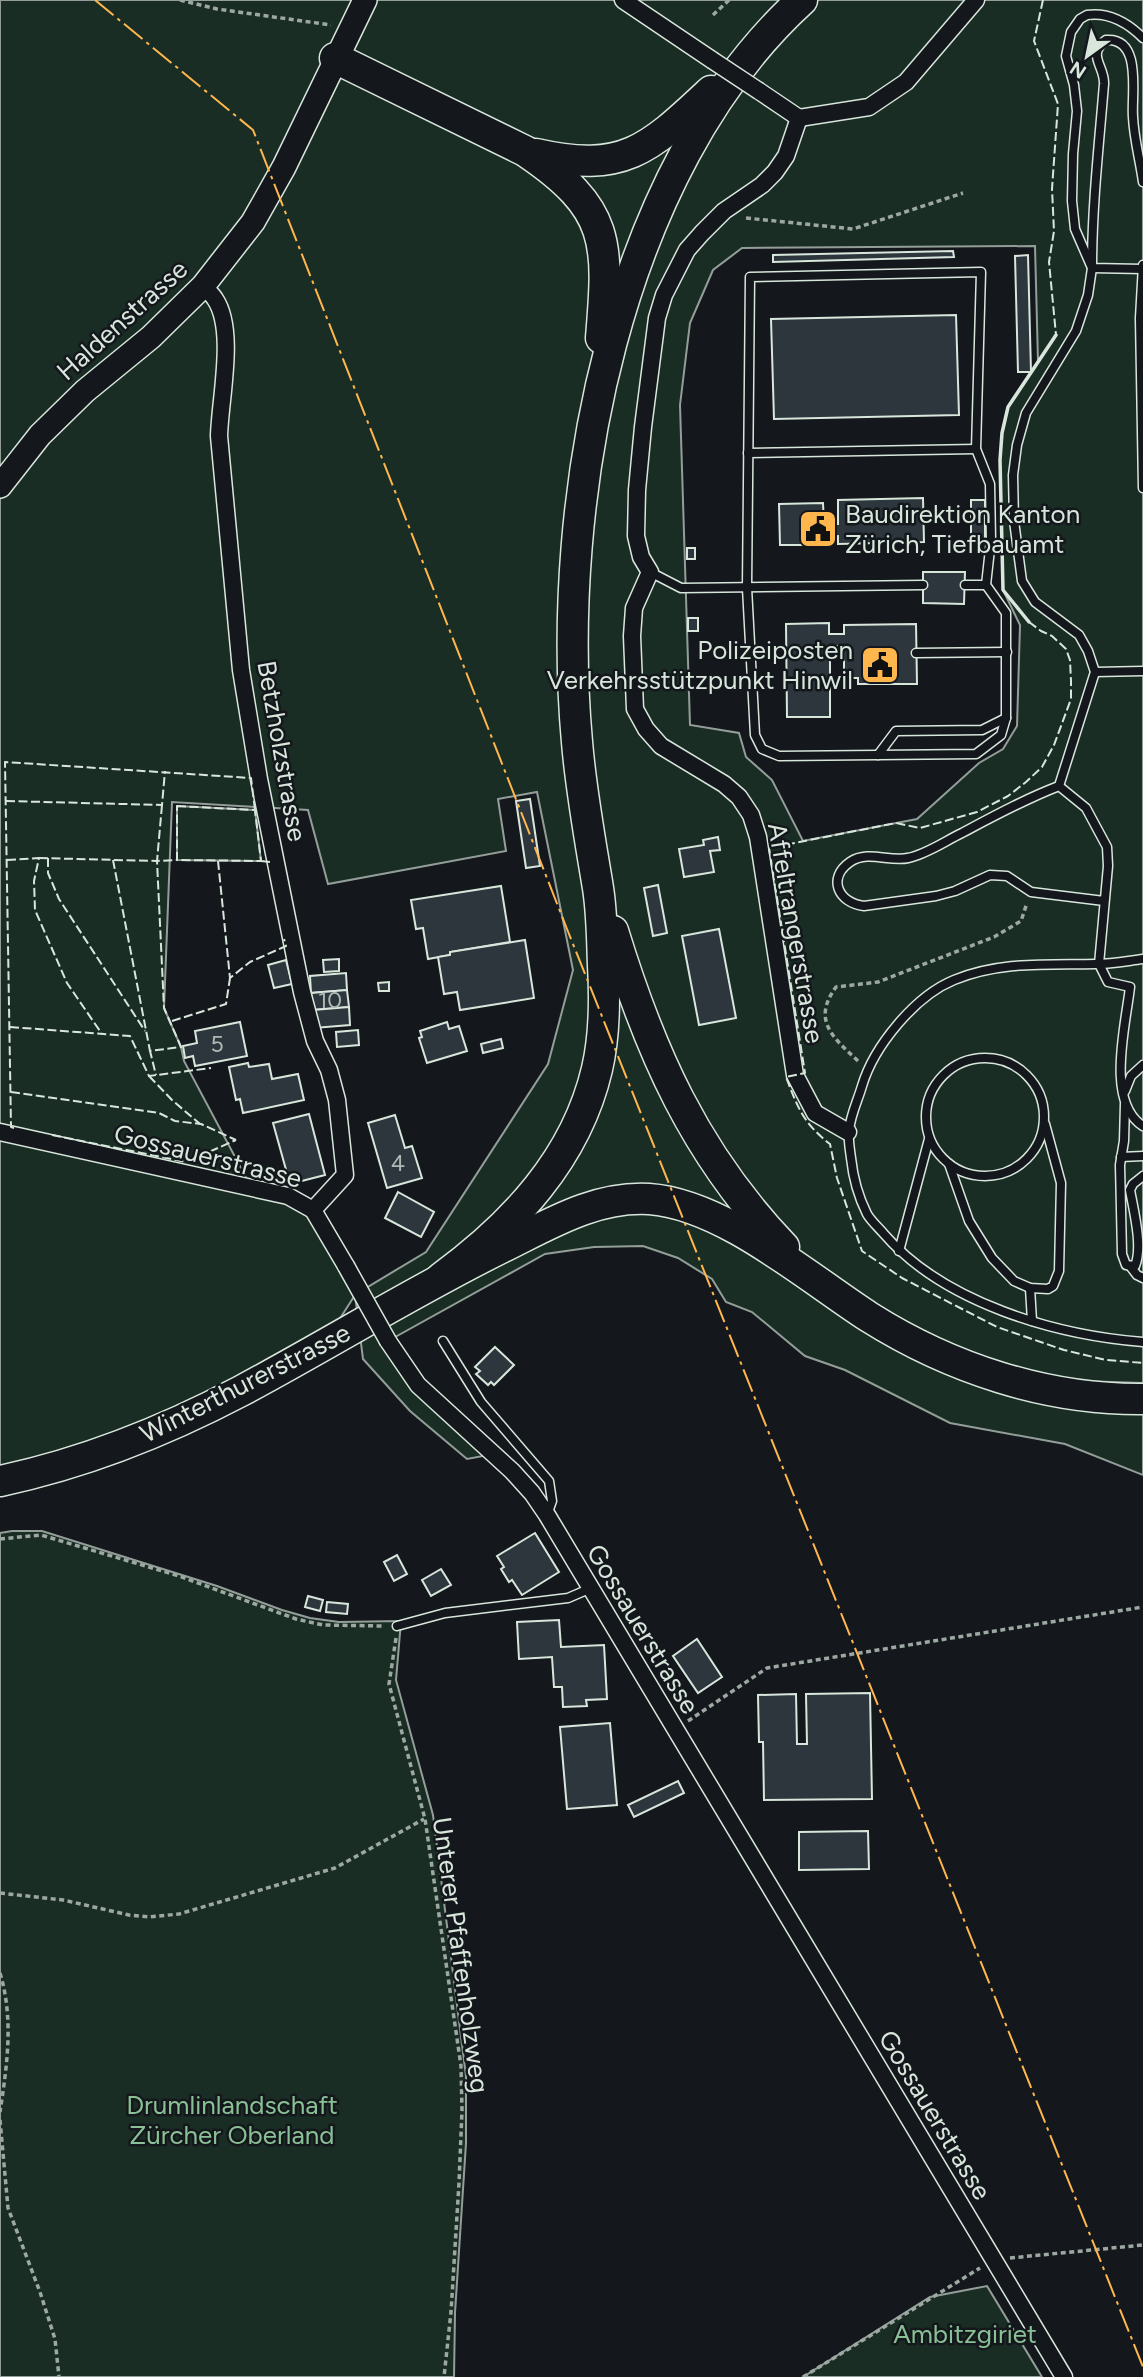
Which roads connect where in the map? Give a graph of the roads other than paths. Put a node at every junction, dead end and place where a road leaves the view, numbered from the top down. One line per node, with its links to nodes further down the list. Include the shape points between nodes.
1 (365, 0): 7 (street, Haldenstrasse)
2 (623, 0): 8 (street, bridge)
3 (802, 0): 6 (highway)
4 (976, 0): 8 (street, via 906,82 869,107)
5 (1143, 38): 12 (lane, via 1118,19 1087,15 1076,23 1067,47 1077,111 1075,229)
6 (753, 52): 9 (highway, via 634,153 584,162); 14 (highway, via 703,122 658,210 622,309)
7 (335, 58): 9 (highway); 13 (street, Haldenstrasse, via 253,222)
8 (799, 118): 19 (street, via 786,156 775,172 723,211 687,250 664,295 657,318 637,490 636,536)
9 (525, 151): 14 (highway, via 583,201 602,242 606,268)
10 (1143, 182): 12 (lane, via 1133,116 1133,64 1120,43 1106,40 1097,54 1104,77)
11 (1143, 267): 12 (lane); 18 (lane)
12 (1092, 268): 27 (lane, via 1076,331 1034,398 1021,429 1013,486 1022,582 1035,602 1079,635)
13 (203, 286): 17 (street, Haldenstrasse, via 40,435); 46 (street, Betzholzstrasse, via 215,299 226,331 220,445 241,670 259,779 302,992 340,1114 345,1175)
14 (593, 425): 31 (highway, via 575,578 573,672 580,772)
15 (976, 449): 16 (lane); 16 (lane, via 981,272 750,277); 20 (lane, via 990,484)
16 (748, 453): 23 (lane)
17 (0, 486)
18 (1143, 488)
19 (650, 572): 23 (lane, via 681,588); 40 (street, Affeltrangerstrasse, via 634,608 635,709 661,746 724,784 751,815 795,1075 815,1113)
20 (986, 584): 22 (lane); 24 (lane, via 1006,613)
21 (923, 585): 23 (lane)
22 (965, 585)
23 (747, 587): 29 (lane, via 755,735 762,749 779,756)
24 (1007, 652): 25 (lane); 28 (lane)
25 (916, 653)
26 (1143, 671): 27 (lane)
27 (1095, 672): 30 (lane)
28 (1006, 718): 29 (lane, via 982,730 897,731); 29 (lane, via 1001,735 976,754)
29 (878, 755)
30 (1059, 786): 32 (lane, via 1086,808 1107,847); 32 (lane, via 908,858 869,855 856,859 841,872 838,889 852,905 864,906 936,896 990,875 1007,876 1031,892)
31 (599, 891): 49 (highway, via 604,992 601,1049 584,1109 562,1153 517,1214); 52 (highway, via 650,1040 694,1129 757,1218 812,1273)
32 (1104, 901): 34 (lane)
33 (1143, 959): 34 (lane)
34 (1099, 964): 36 (lane, via 1108,982 1130,987 1122,1032); 40 (lane, via 993,967 951,981 930,995 903,1019 867,1070)
35 (1143, 1065): 36 (lane, via 1127,1083)
36 (1125, 1099): 38 (lane, via 1131,1116); 43 (lane)
37 (1045, 1122): 41 (lane, via 1041,1096 1026,1074 1003,1060 976,1058 952,1067 933,1087 925,1112); 44 (lane, via 1033,1152 1009,1171 978,1176); 51 (lane, via 1062,1183 1059,1271 1053,1286 1042,1291)
38 (1143, 1126)
39 (0, 1132): 46 (street, Gossauerstrasse, via 288,1196)
40 (848, 1132): 47 (lane, via 853,1178 868,1215)
41 (929, 1139): 44 (lane); 47 (lane)
42 (1143, 1156): 43 (lane)
43 (1121, 1157): 48 (lane, via 1122,1254)
44 (949, 1164): 51 (lane, via 969,1221 992,1258 1014,1281)
45 (1143, 1176): 48 (lane, via 1130,1190 1143,1241 1140,1262)
46 (313, 1210): 58 (street, Gossauerstrasse, bridge, via 418,1385 512,1471)
47 (899, 1251): 53 (lane, via 938,1279)
48 (1130, 1266): 50 (lane)
49 (441, 1278): 52 (highway, via 591,1206 647,1199 711,1215); 57 (highway, Winterthurerstrasse, via 168,1427 84,1459)
50 (1143, 1278)
51 (1030, 1288): 53 (lane)
52 (857, 1309): 56 (highway, via 933,1352 999,1377 1073,1394)
53 (1032, 1321): 55 (lane, via 1087,1336)
54 (443, 1341): 58 (lane, via 481,1402 549,1481 552,1501)
55 (1143, 1342)
56 (1143, 1399)
57 (0, 1481)
58 (547, 1515): 59 (street, Gossauerstrasse)
59 (589, 1589): 60 (lane, via 568,1598 445,1613); 61 (street, Gossauerstrasse)
60 (397, 1626)
61 (1064, 2377)

